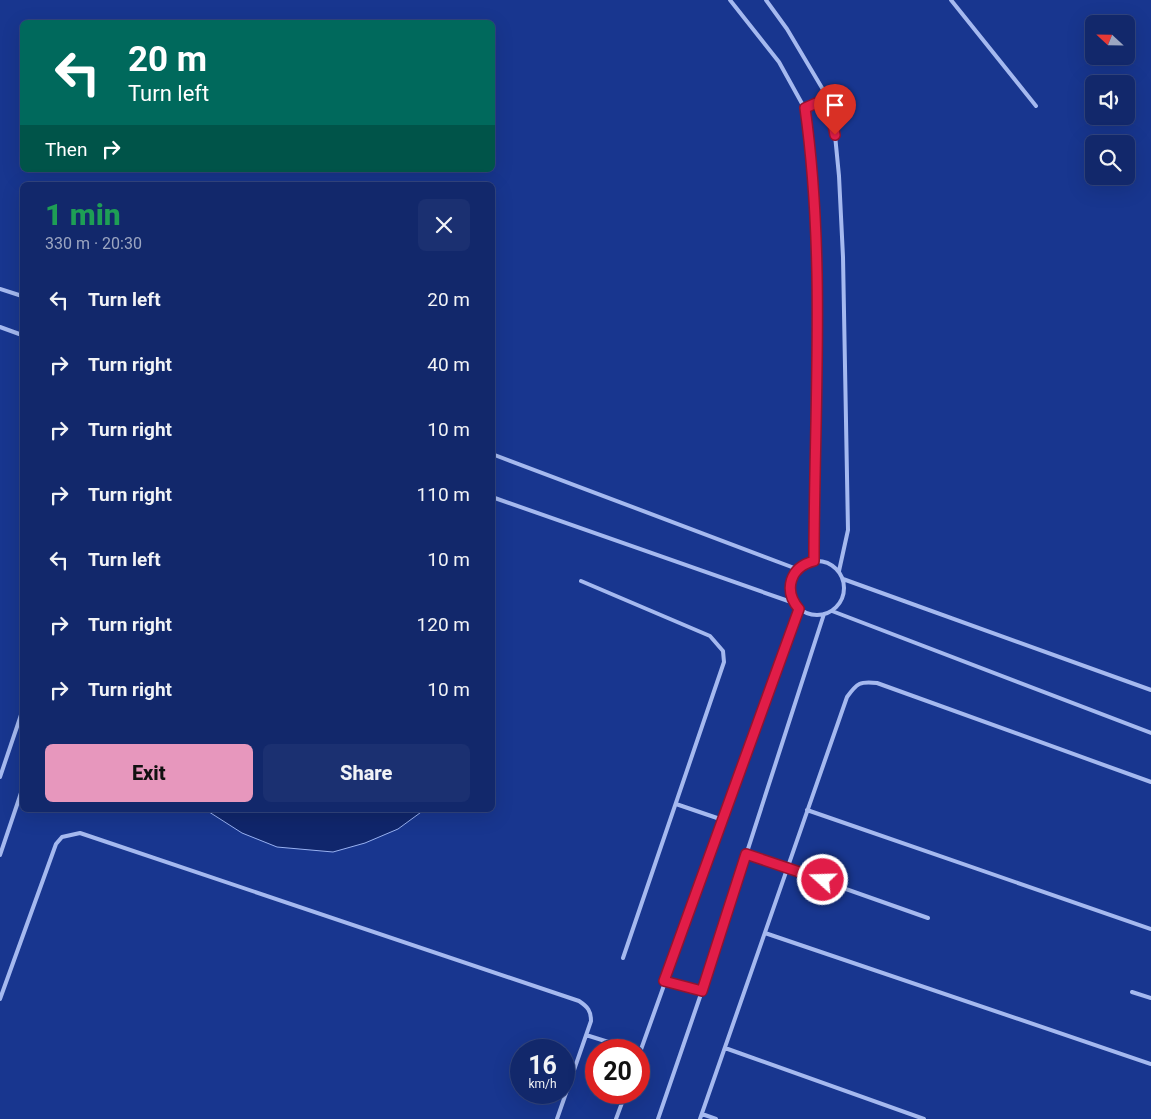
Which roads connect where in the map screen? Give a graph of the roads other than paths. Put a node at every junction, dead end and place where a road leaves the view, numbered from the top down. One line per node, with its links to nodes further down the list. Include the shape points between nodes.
1 (730, 0): 6 (lane, via 779,62)
2 (766, 0): 4 (lane, via 787,28)
3 (952, 0): 5 (lane)
4 (828, 98): 6 (lane); 15 (lane, via 839,176 843,257 848,530)
5 (1036, 106)
6 (805, 108): 13 (lane, via 813,167 817,309)
7 (0, 289): 8 (lane)
8 (20, 295)
9 (0, 327): 10 (lane)
10 (20, 334)
11 (495, 455): 14 (lane)
12 (495, 498): 18 (lane)
13 (814, 561): 14 (lane); 15 (lane, via 832,565)
14 (797, 569): 18 (lane, via 790,585)
15 (839, 571): 16 (lane)
16 (843, 579): 20 (lane, via 843,597); 22 (lane)
17 (582, 581): 28 (lane, via 710,636 723,651 722,674)
18 (794, 602): 19 (lane)
19 (799, 609): 21 (lane, via 815,616); 30 (lane)
20 (832, 611): 21 (lane); 24 (lane)
21 (824, 614): 31 (lane)
22 (1151, 690)
23 (20, 718): 25 (lane)
24 (1151, 733)
25 (0, 777)
26 (1151, 782): 29 (lane, via 864,681 847,696)
27 (20, 796): 32 (lane)
28 (676, 804): 30 (lane); 37 (lane)
29 (808, 810): 33 (lane); 35 (lane)
30 (723, 820): 38 (lane)
31 (746, 854): 33 (lane); 39 (lane)
32 (0, 855)
33 (788, 867): 34 (lane); 36 (lane)
34 (928, 918)
35 (1151, 929)
36 (765, 933): 46 (lane); 47 (lane)
37 (623, 958)
38 (664, 981): 39 (lane); 45 (lane)
39 (702, 991): 52 (lane)
40 (1132, 992): 41 (lane)
41 (1151, 998)
42 (0, 999): 43 (lane, via 56,844 62,837 80,833 579,1001 591,1013)
43 (586, 1035): 44 (lane); 50 (lane)
44 (599, 1039)
45 (644, 1039)
46 (725, 1048): 49 (lane); 54 (lane)
47 (1151, 1064)
48 (622, 1104): 51 (lane)
49 (701, 1117): 53 (lane)
50 (557, 1119)
51 (616, 1119)
52 (658, 1119)
53 (716, 1119)
54 (924, 1119)

